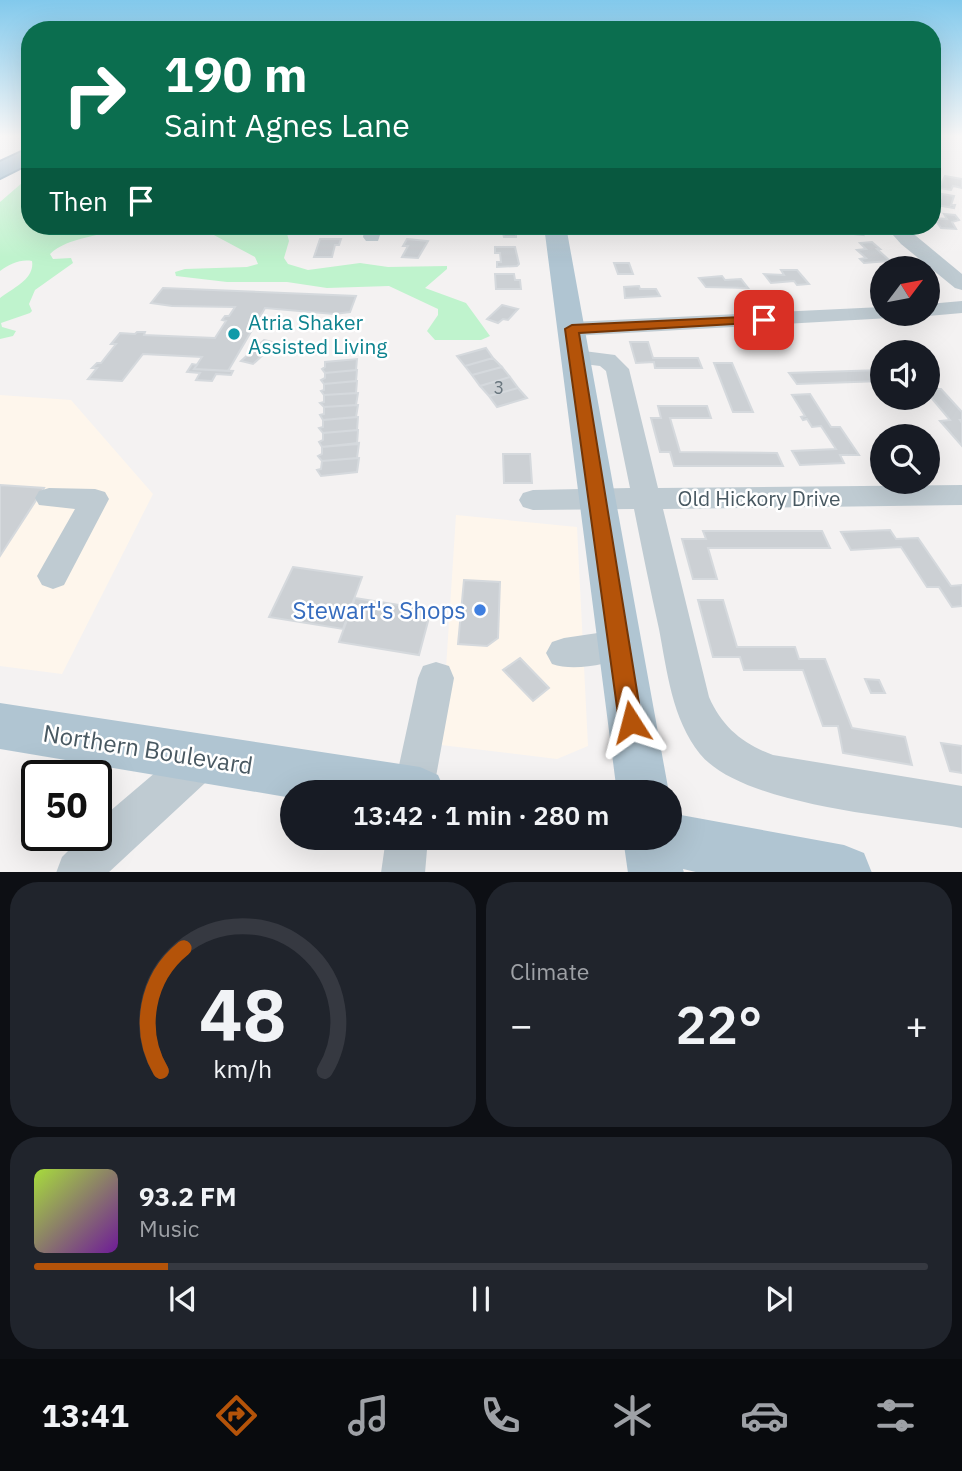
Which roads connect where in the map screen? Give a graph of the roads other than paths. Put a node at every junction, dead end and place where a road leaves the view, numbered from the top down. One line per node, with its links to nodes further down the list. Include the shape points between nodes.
1 (556, 235): 7 (main road)
2 (903, 235): 3 (street)
3 (962, 284)
4 (962, 307): 5 (street)
5 (940, 309)
6 (870, 314): 7 (street)
7 (574, 343): 9 (street, via 616,367); 11 (main road)
8 (962, 495): 9 (street, Old Hickory Drive)
9 (646, 497): 11 (street, Old Hickory Drive); 22 (street, via 693,706 715,741 741,763 773,776)
10 (49, 498): 13 (street, via 95,499)
11 (598, 498): 12 (street, Old Hickory Drive); 14 (main road)
12 (533, 500)
13 (53, 576)
14 (618, 645): 15 (street); 21 (main road)
15 (564, 653)
16 (436, 678): 20 (lane)
17 (0, 726): 18 (main road, Northern Boulevard)
18 (204, 757): 19 (main road, Northern Boulevard); 26 (street)
19 (307, 780)
20 (418, 780)
21 (640, 780)
22 (962, 807)
23 (682, 842): 29 (main road)
24 (407, 850): 27 (street)
25 (652, 850): 28 (main road)
26 (79, 872)
27 (403, 872)
28 (656, 872)
29 (839, 872)

